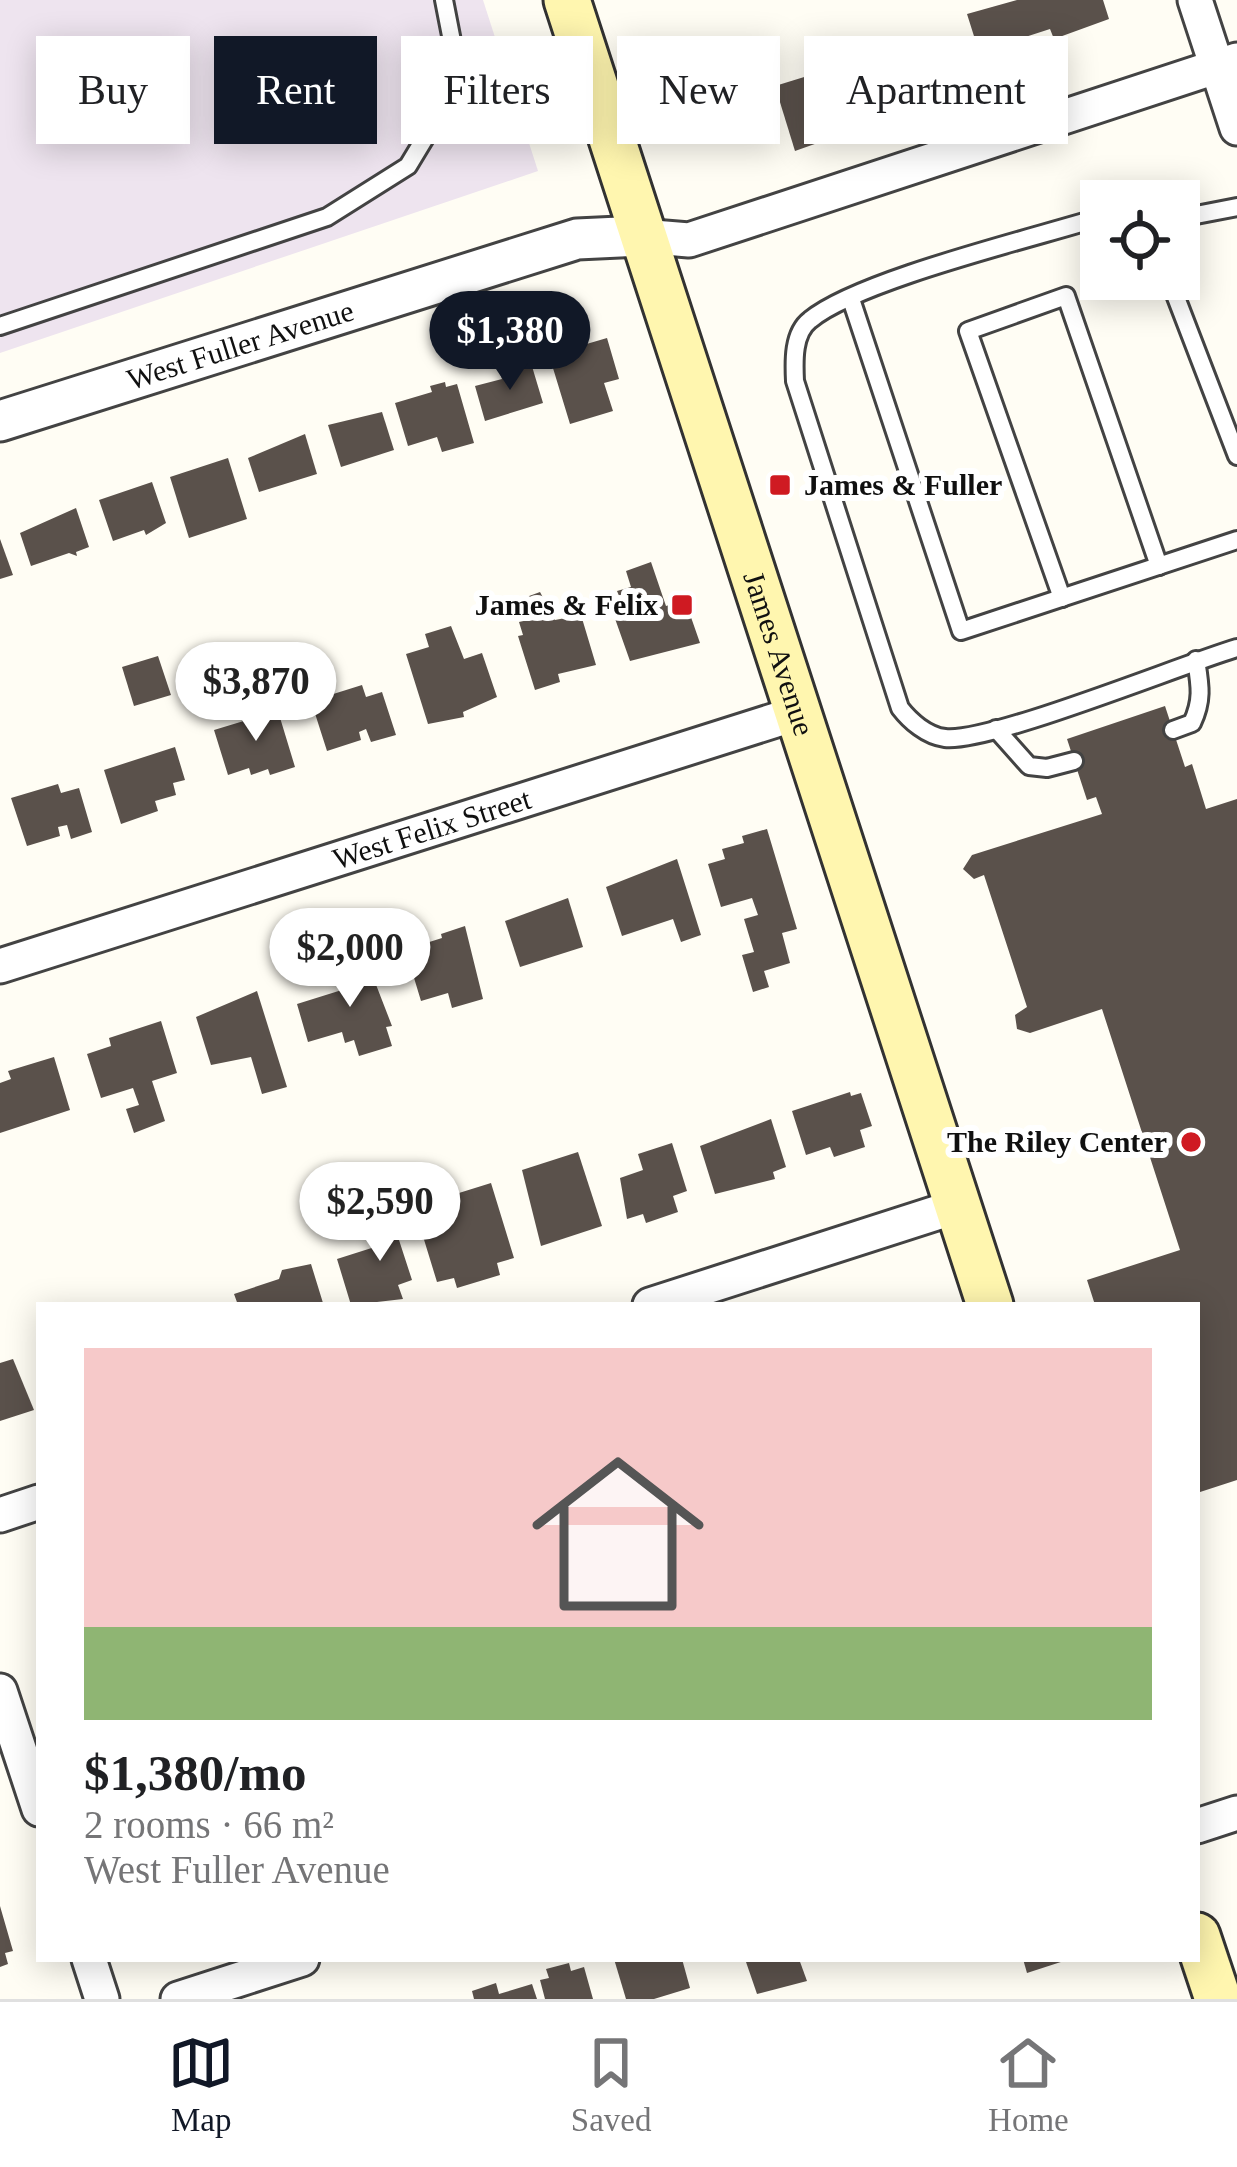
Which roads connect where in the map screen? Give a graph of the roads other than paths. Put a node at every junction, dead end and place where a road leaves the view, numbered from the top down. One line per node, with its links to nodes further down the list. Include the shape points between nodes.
1 (444, 0): 12 (lane, via 452,41 440,113 408,166 327,217)
2 (567, 0): 9 (main road, James Avenue)
3 (1195, 0): 4 (street)
4 (1227, 64): 5 (street); 9 (street, West Fuller Avenue, via 689,240)
5 (1237, 128)
6 (1237, 207): 7 (lane)
7 (1200, 214)
8 (1080, 224): 10 (lane)
9 (641, 236): 13 (street, West Fuller Avenue, via 577,239); 20 (main road, James Avenue)
10 (851, 299): 17 (lane, via 961,632); 21 (lane, via 807,321 795,381 900,708 945,738)
11 (1177, 300): 14 (lane)
12 (0, 326)
13 (0, 421)
14 (1237, 456)
15 (1237, 540): 16 (lane)
16 (1159, 566): 17 (lane); 17 (lane, via 1066,296 968,331)
17 (1062, 598)
18 (1237, 648): 19 (lane)
19 (1196, 661): 21 (lane); 22 (lane, via 1198,711)
20 (798, 713): 24 (street, West Felix Street); 25 (main road, James Avenue)
21 (995, 729): 23 (lane, via 1029,766)
22 (1173, 730)
23 (1074, 761)
24 (0, 966)
25 (958, 1206): 26 (street); 27 (main road, James Avenue)
26 (659, 1302)
27 (989, 1302)
28 (36, 1503): 29 (street)
29 (0, 1515)
30 (0, 1691): 31 (street)
31 (36, 1800)
32 (1237, 1813): 33 (street)
33 (1200, 1825)
34 (1200, 1945): 39 (main road)
35 (90, 1962): 37 (street)
36 (293, 1962): 38 (street)
37 (102, 1999)
38 (178, 1999)
39 (1218, 1999)

